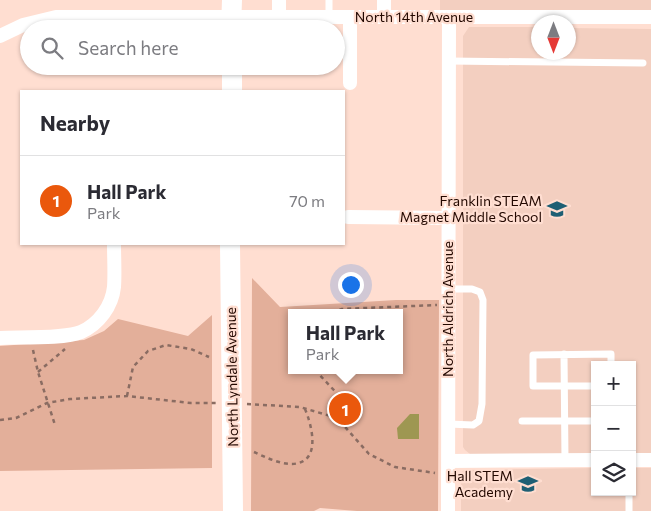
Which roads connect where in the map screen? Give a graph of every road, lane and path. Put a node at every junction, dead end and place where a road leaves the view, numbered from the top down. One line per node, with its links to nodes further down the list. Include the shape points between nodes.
1 (279, 0): 6 (street)
2 (329, 0): 7 (lane)
3 (384, 0): 5 (street)
4 (232, 15): 6 (street, North 14th Avenue); 12 (street, North 14th Avenue, via 56,17)
5 (384, 16): 8 (street, North 14th Avenue); 9 (street, North 14th Avenue)
6 (279, 17): 7 (street, North 14th Avenue)
7 (329, 17): 8 (street, North 14th Avenue)
8 (350, 17): 20 (street)
9 (449, 17): 11 (street, North 14th Avenue); 16 (street, North Aldrich Avenue)
10 (651, 17): 13 (street, North 14th Avenue)
11 (531, 19)
12 (44, 20)
13 (576, 20)
14 (20, 26): 15 (street, North 14th Avenue)
15 (0, 36)
16 (449, 61): 17 (lane); 23 (street, North Aldrich Avenue)
17 (563, 61): 18 (lane)
18 (643, 62)
19 (232, 75): 21 (street)
20 (350, 82)
21 (232, 90)
22 (348, 218): 23 (street)
23 (449, 218): 26 (street, North Aldrich Avenue)
24 (114, 245): 29 (street, via 111,302 93,326 80,333)
25 (230, 245): 59 (street, North Lyndale Avenue)
26 (449, 289): 49 (street, North Aldrich Avenue); 49 (lane, via 472,289 480,292 483,300 479,421 473,425)
27 (439, 305): 28 (path)
28 (361, 309)
29 (30, 337): 30 (street); 35 (path)
30 (0, 338)
31 (72, 343): 35 (path)
32 (564, 354): 34 (lane, via 611,354); 37 (lane); 37 (lane, via 533,355 533,386)
33 (209, 357): 39 (path, via 191,349 166,345 148,351 133,367)
34 (611, 361)
35 (38, 372): 40 (path)
36 (319, 374): 44 (path, via 345,402)
37 (564, 386): 38 (lane); 47 (lane)
38 (591, 386)
39 (127, 396): 40 (path); 41 (path)
40 (47, 403): 45 (path, via 16,418); 50 (path)
41 (191, 403)
42 (269, 404): 43 (path)
43 (305, 408): 44 (path); 51 (path, via 313,434 313,449 305,460 293,464)
44 (336, 418): 57 (path, via 370,454 395,467)
45 (0, 420)
46 (522, 421): 47 (lane)
47 (564, 421): 48 (lane); 52 (lane)
48 (591, 421)
49 (448, 424): 56 (street, North Aldrich Avenue)
50 (55, 426)
51 (254, 452)
52 (565, 460): 53 (street); 56 (street)
53 (591, 460)
54 (636, 460): 55 (street)
55 (651, 460)
56 (448, 461): 60 (street, North Aldrich Avenue)
57 (439, 473)
58 (629, 496): 61 (lane)
59 (233, 511)
60 (448, 511)
61 (629, 511)

